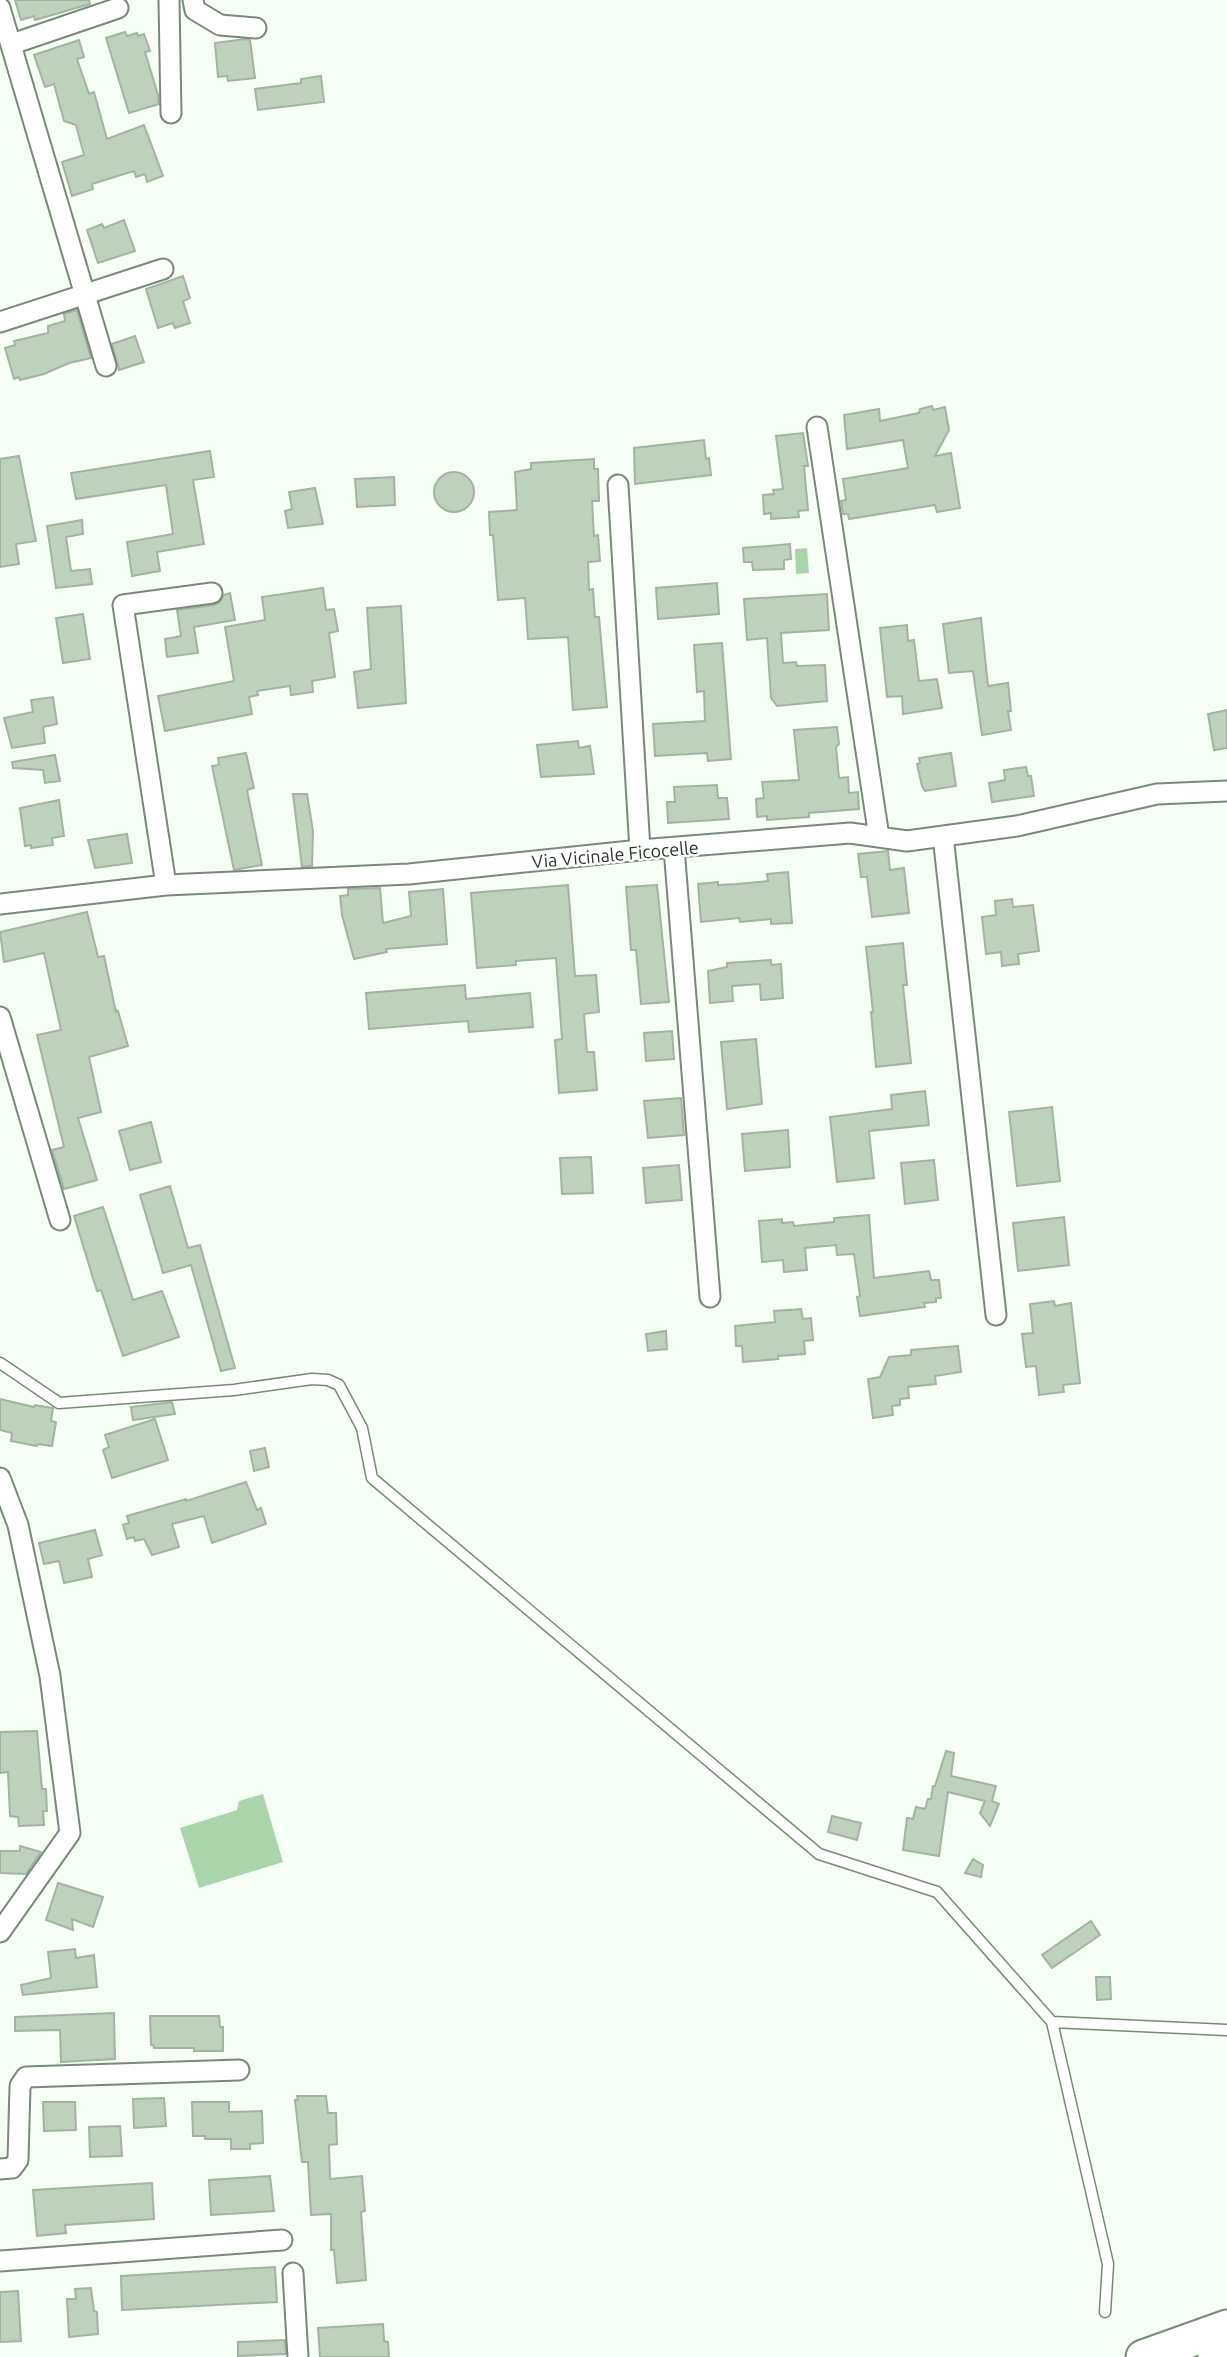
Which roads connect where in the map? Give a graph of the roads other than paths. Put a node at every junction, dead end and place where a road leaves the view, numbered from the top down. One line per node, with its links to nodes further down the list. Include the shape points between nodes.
1 (169, 0): 7 (street)
2 (193, 0): 5 (street, via 195,10 220,25)
3 (0, 8): 6 (street)
4 (118, 8): 6 (street)
5 (256, 29)
6 (12, 44): 9 (street)
7 (171, 113)
8 (163, 269): 9 (street)
9 (85, 294): 10 (street); 11 (street)
10 (0, 321)
11 (106, 366)
12 (817, 427): 17 (street)
13 (618, 485): 19 (street)
14 (212, 593): 20 (street, via 123,605)
15 (1227, 792): 16 (street, Via Vicinale Ficocelle, via 1157,794 1017,826)
16 (943, 836): 17 (street, Via Vicinale Ficocelle, via 907,841); 25 (street)
17 (879, 837): 18 (street, Via Vicinale Ficocelle, via 850,833)
18 (674, 848): 19 (street, Via Vicinale Ficocelle); 24 (street)
19 (640, 850): 20 (street, Via Vicinale Ficocelle, via 410,874)
20 (166, 884): 21 (street, Via Vicinale Ficocelle)
21 (0, 904)
22 (0, 1017): 23 (street)
23 (60, 1220)
24 (710, 1297)
25 (996, 1315)
26 (0, 1363): 29 (lane, via 59,1403 234,1390 312,1379 339,1385 362,1429 372,1478 819,1854 937,1892)
27 (0, 1478): 28 (street, via 18,1525 50,1676 70,1833)
28 (0, 1932)
29 (1052, 2022): 30 (lane); 36 (lane, via 1108,2264)
30 (1227, 2030)
31 (239, 2070): 32 (street, via 26,2077 20,2086 18,2160 12,2168)
32 (0, 2169)
33 (282, 2240): 34 (street)
34 (0, 2261)
35 (293, 2273): 39 (street)
36 (1105, 2312)
37 (1227, 2327): 40 (highway)
38 (1227, 2353): 41 (highway)
39 (298, 2357)
40 (1143, 2357)
41 (1215, 2357)

